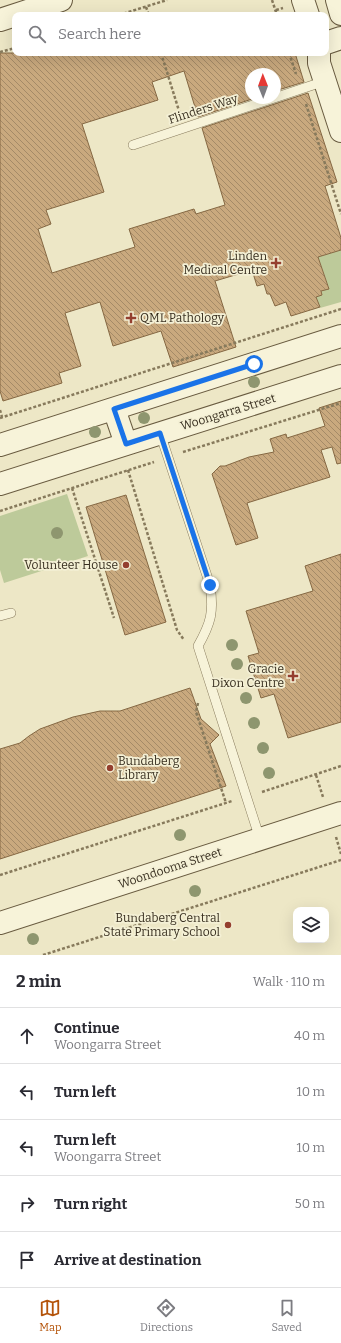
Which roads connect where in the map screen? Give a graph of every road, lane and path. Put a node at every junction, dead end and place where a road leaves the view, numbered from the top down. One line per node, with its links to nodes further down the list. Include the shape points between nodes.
1 (61, 0): 7 (street)
2 (167, 0): 6 (path)
3 (272, 0): 10 (path)
4 (303, 0): 11 (street)
5 (337, 0): 12 (street)
6 (146, 7): 8 (path); 9 (path)
7 (24, 12)
8 (130, 12)
9 (148, 12)
10 (276, 12)
11 (307, 12)
12 (341, 14)
13 (12, 16): 14 (street)
14 (0, 20)
15 (341, 38): 16 (street)
16 (329, 42)
17 (12, 49): 18 (path)
18 (0, 52)
19 (162, 56): 24 (path)
20 (291, 56): 23 (path)
21 (319, 56): 22 (street)
22 (325, 82): 23 (lane, Flinders Way); 25 (street)
23 (301, 90): 24 (lane, Flinders Way); 27 (path)
24 (184, 128): 26 (lane, Flinders Way)
25 (341, 131)
26 (133, 145)
27 (341, 214)
28 (341, 309): 33 (path)
29 (341, 336): 31 (street)
30 (341, 376): 34 (street, Woongarra Street)
31 (114, 409): 35 (street); 36 (street)
32 (0, 410): 33 (path)
33 (1, 418)
34 (160, 433): 35 (street, Woongarra Street); 47 (lane, via 210,585 211,619 198,646)
35 (126, 444): 38 (street, Woongarra Street)
36 (0, 445)
37 (128, 470): 43 (path, via 177,630)
38 (0, 484)
39 (72, 488): 42 (path)
40 (10, 613): 41 (lane)
41 (0, 616)
42 (114, 618)
43 (185, 644)
44 (199, 696): 48 (path, via 196,712)
45 (341, 766): 46 (path)
46 (316, 775): 47 (path); 49 (path)
47 (247, 797): 48 (path); 50 (lane)
48 (226, 803): 53 (path)
49 (333, 816): 50 (street, Woondooma Street); 51 (path)
50 (260, 839): 54 (street, Woondooma Street)
51 (341, 854)
52 (341, 860): 55 (path)
53 (0, 875)
54 (0, 923)
55 (43, 955)

